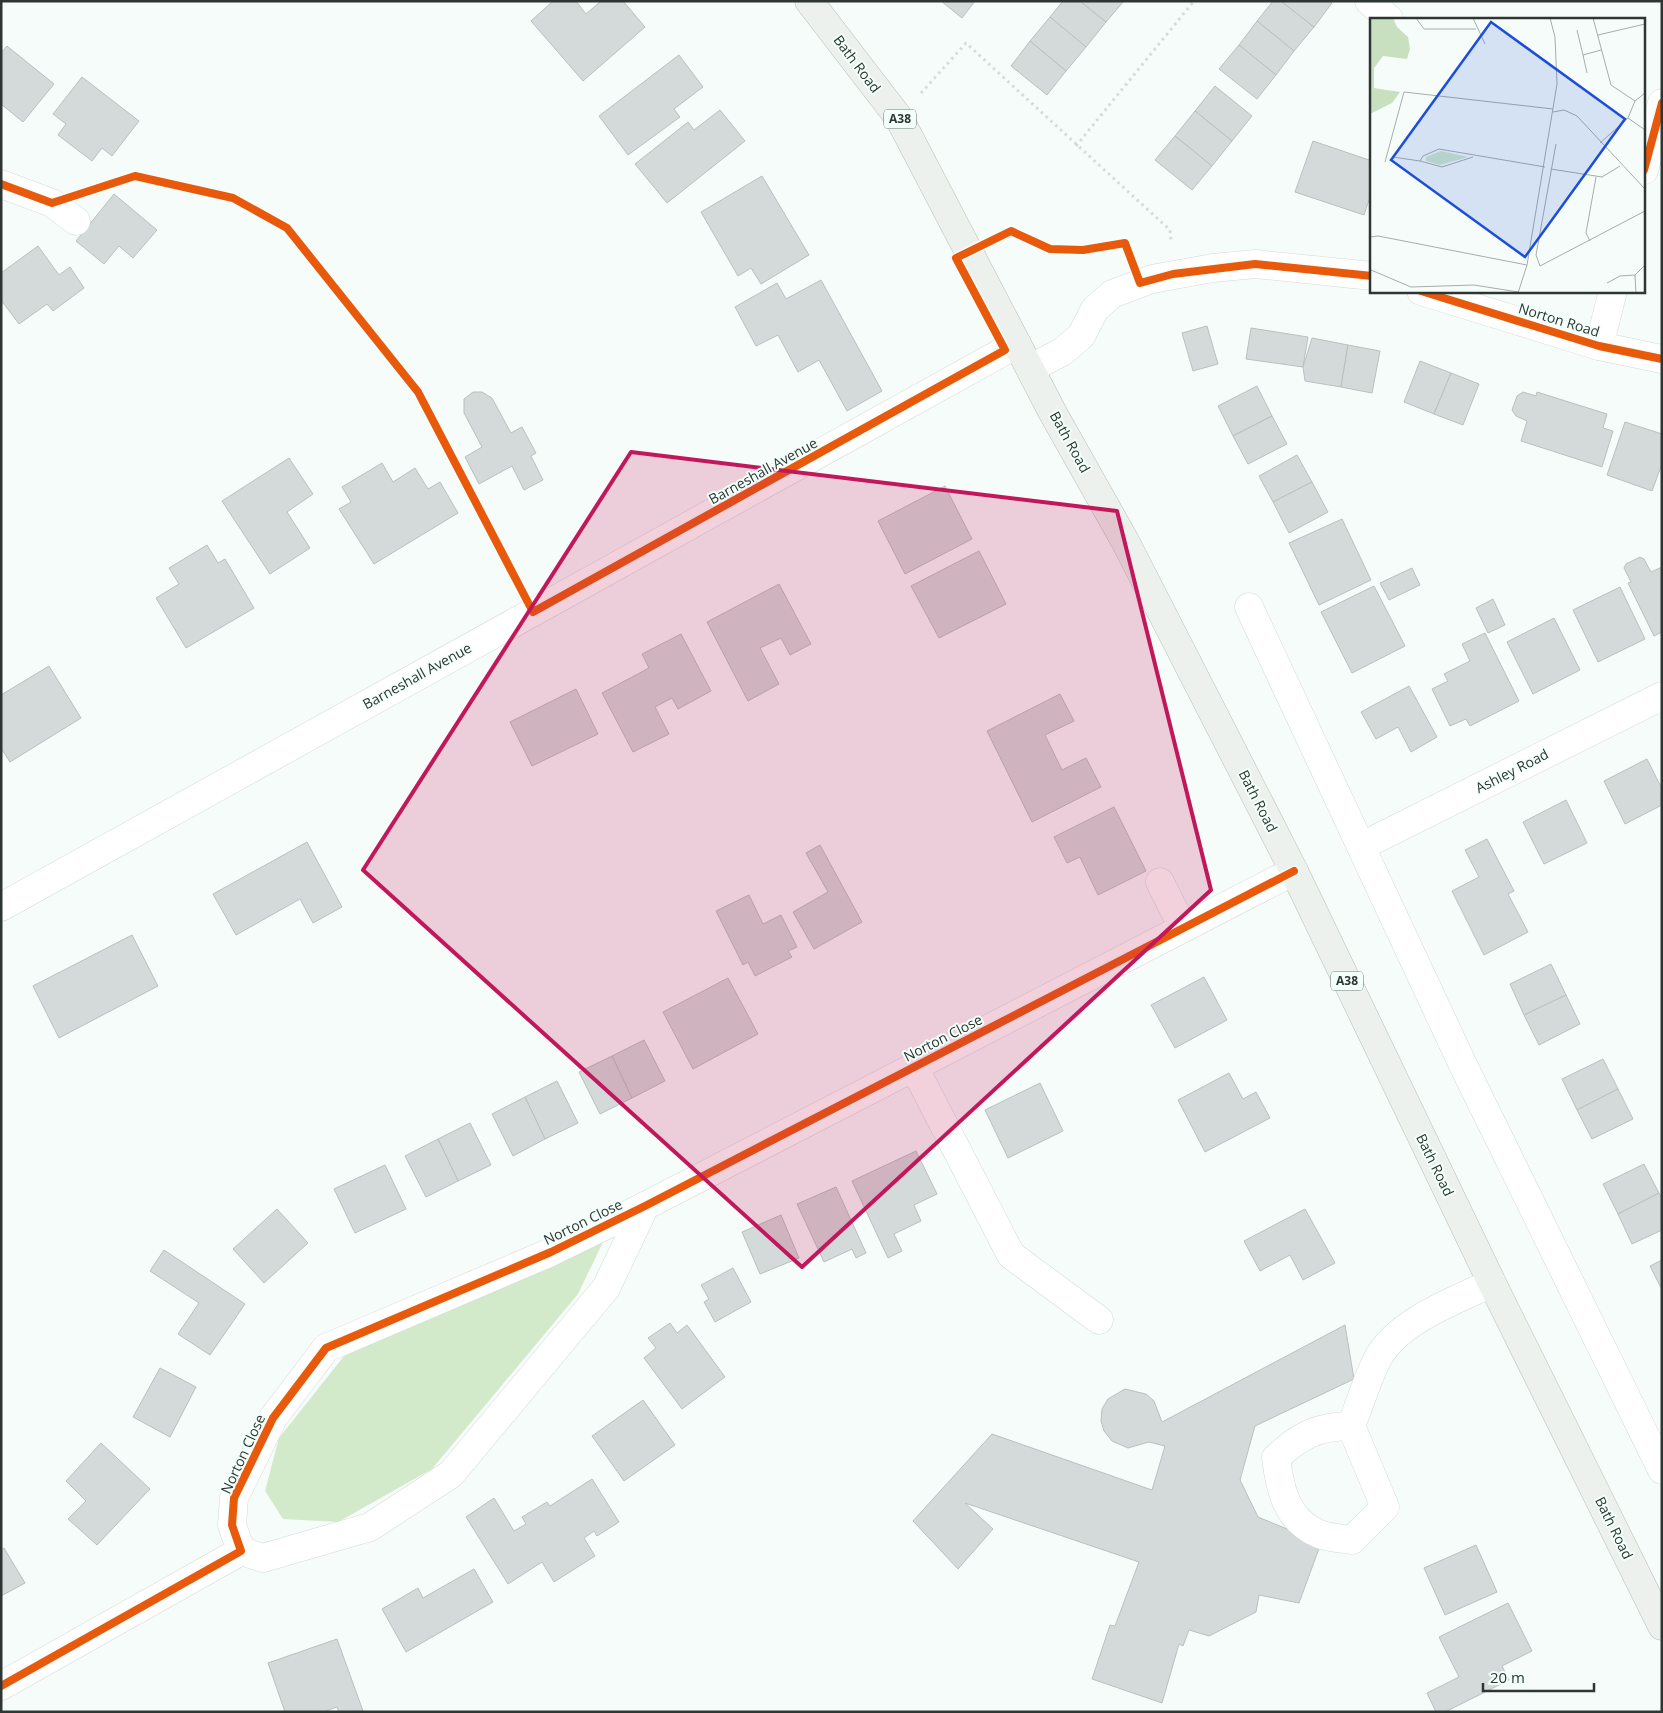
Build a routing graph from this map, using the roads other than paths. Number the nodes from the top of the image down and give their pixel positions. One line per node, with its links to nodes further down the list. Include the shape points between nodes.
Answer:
1 (809, 1): 11 (main road, Bath Road / A38, via 899,118)
2 (1369, 1): 3 (street)
3 (1388, 18)
4 (1662, 103): 5 (street)
5 (1646, 163)
6 (1, 184): 7 (street, via 52,203)
7 (76, 221)
8 (1370, 276): 14 (street, via 1255,264 1173,274 1112,294 1095,309 1081,336 1062,352)
9 (1424, 292): 12 (street, Norton Road)
10 (1613, 292): 12 (street)
11 (1017, 344): 14 (main road, Bath Road / A38); 20 (street, Barneshall Avenue)
12 (1599, 346): 13 (street, Norton Road)
13 (1662, 359)
14 (1031, 368): 18 (main road, Bath Road / A38, via 1125,541)
15 (1249, 608): 17 (street)
16 (1662, 696): 17 (street, Ashley Road)
17 (1362, 846): 27 (street, via 1463,1065)
18 (1294, 871): 21 (street, Norton Close); 24 (main road, Bath Road / A38)
19 (1160, 882): 21 (street)
20 (1, 907)
21 (1183, 928): 22 (street, Norton Close)
22 (914, 1067): 23 (street, Norton Close); 25 (street, via 1010,1256)
23 (645, 1206): 28 (street, Norton Close, via 606,1288 451,1474 370,1527 263,1558); 28 (street, Norton Close, via 551,1252 326,1348 273,1418 234,1498 232,1525)
24 (1492, 1283): 26 (street, via 1406,1327 1379,1357); 29 (main road, Bath Road / A38)
25 (1099, 1320)
26 (1351, 1426): 26 (street, via 1385,1507 1352,1540 1317,1534 1290,1513 1279,1486 1276,1458 1293,1442 1328,1426)
27 (1662, 1470)
28 (241, 1551): 30 (street)
29 (1662, 1626)
30 (1, 1686)

